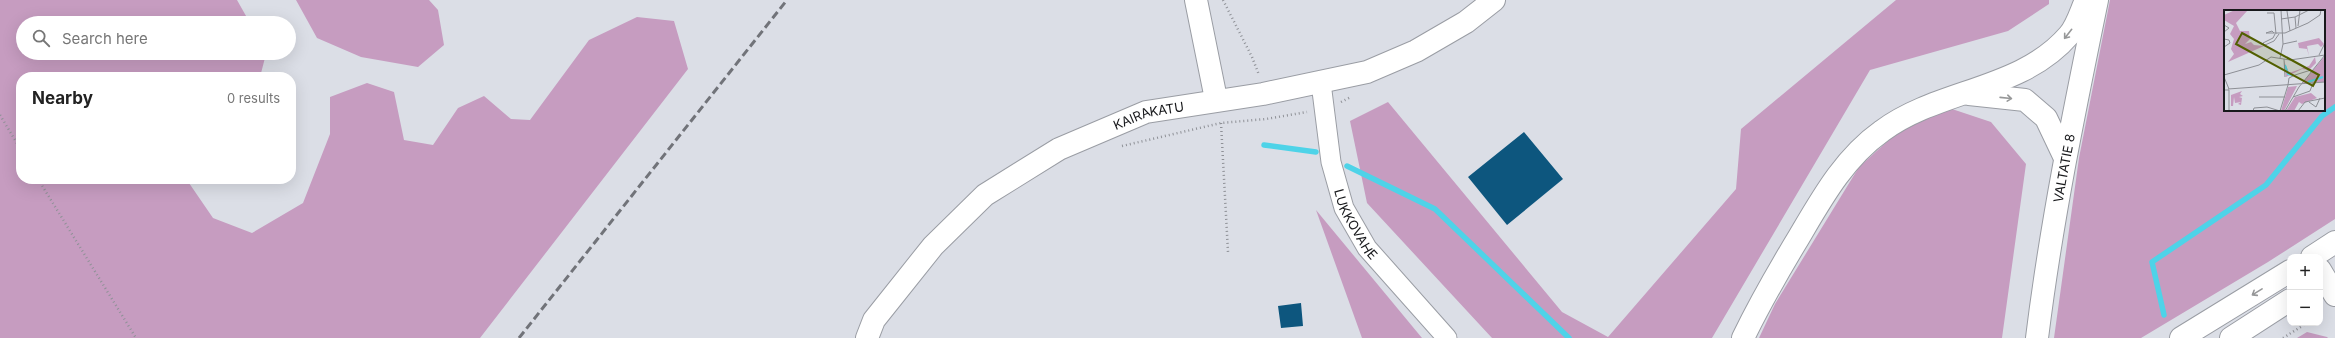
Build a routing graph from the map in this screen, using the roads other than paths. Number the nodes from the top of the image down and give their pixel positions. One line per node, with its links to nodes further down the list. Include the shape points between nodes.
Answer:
1 (1196, 0): 7 (main road)
2 (1494, 0): 5 (main road, KAIRAKATU, via 1466,22 1416,52 1367,72)
3 (2086, 0): 6 (main road, one-way to 6, via 2070,35 2050,52 2022,70)
4 (2097, 0): 8 (main road, VALTATIE 8)
5 (1321, 83): 7 (main road, KAIRAKATU); 14 (street, LUKKOVAHE, via 1331,162 1344,208 1367,248)
6 (1967, 94): 8 (main road, one-way to 8, via 2025,100 2046,118); 15 (main road, via 1944,99 1897,121 1847,162 1828,188 1763,298)
7 (1216, 100): 13 (main road, KAIRAKATU, via 1146,112 1058,149 985,195 933,246 874,320)
8 (2065, 158): 16 (main road, VALTATIE 8)
9 (2335, 242): 10 (main road)
10 (2317, 254)
11 (2287, 273): 17 (main road, one-way to 17)
12 (2287, 302): 18 (main road)
13 (867, 338)
14 (1447, 338)
15 (1743, 338)
16 (2037, 338)
17 (2181, 338)
18 (2231, 338)

